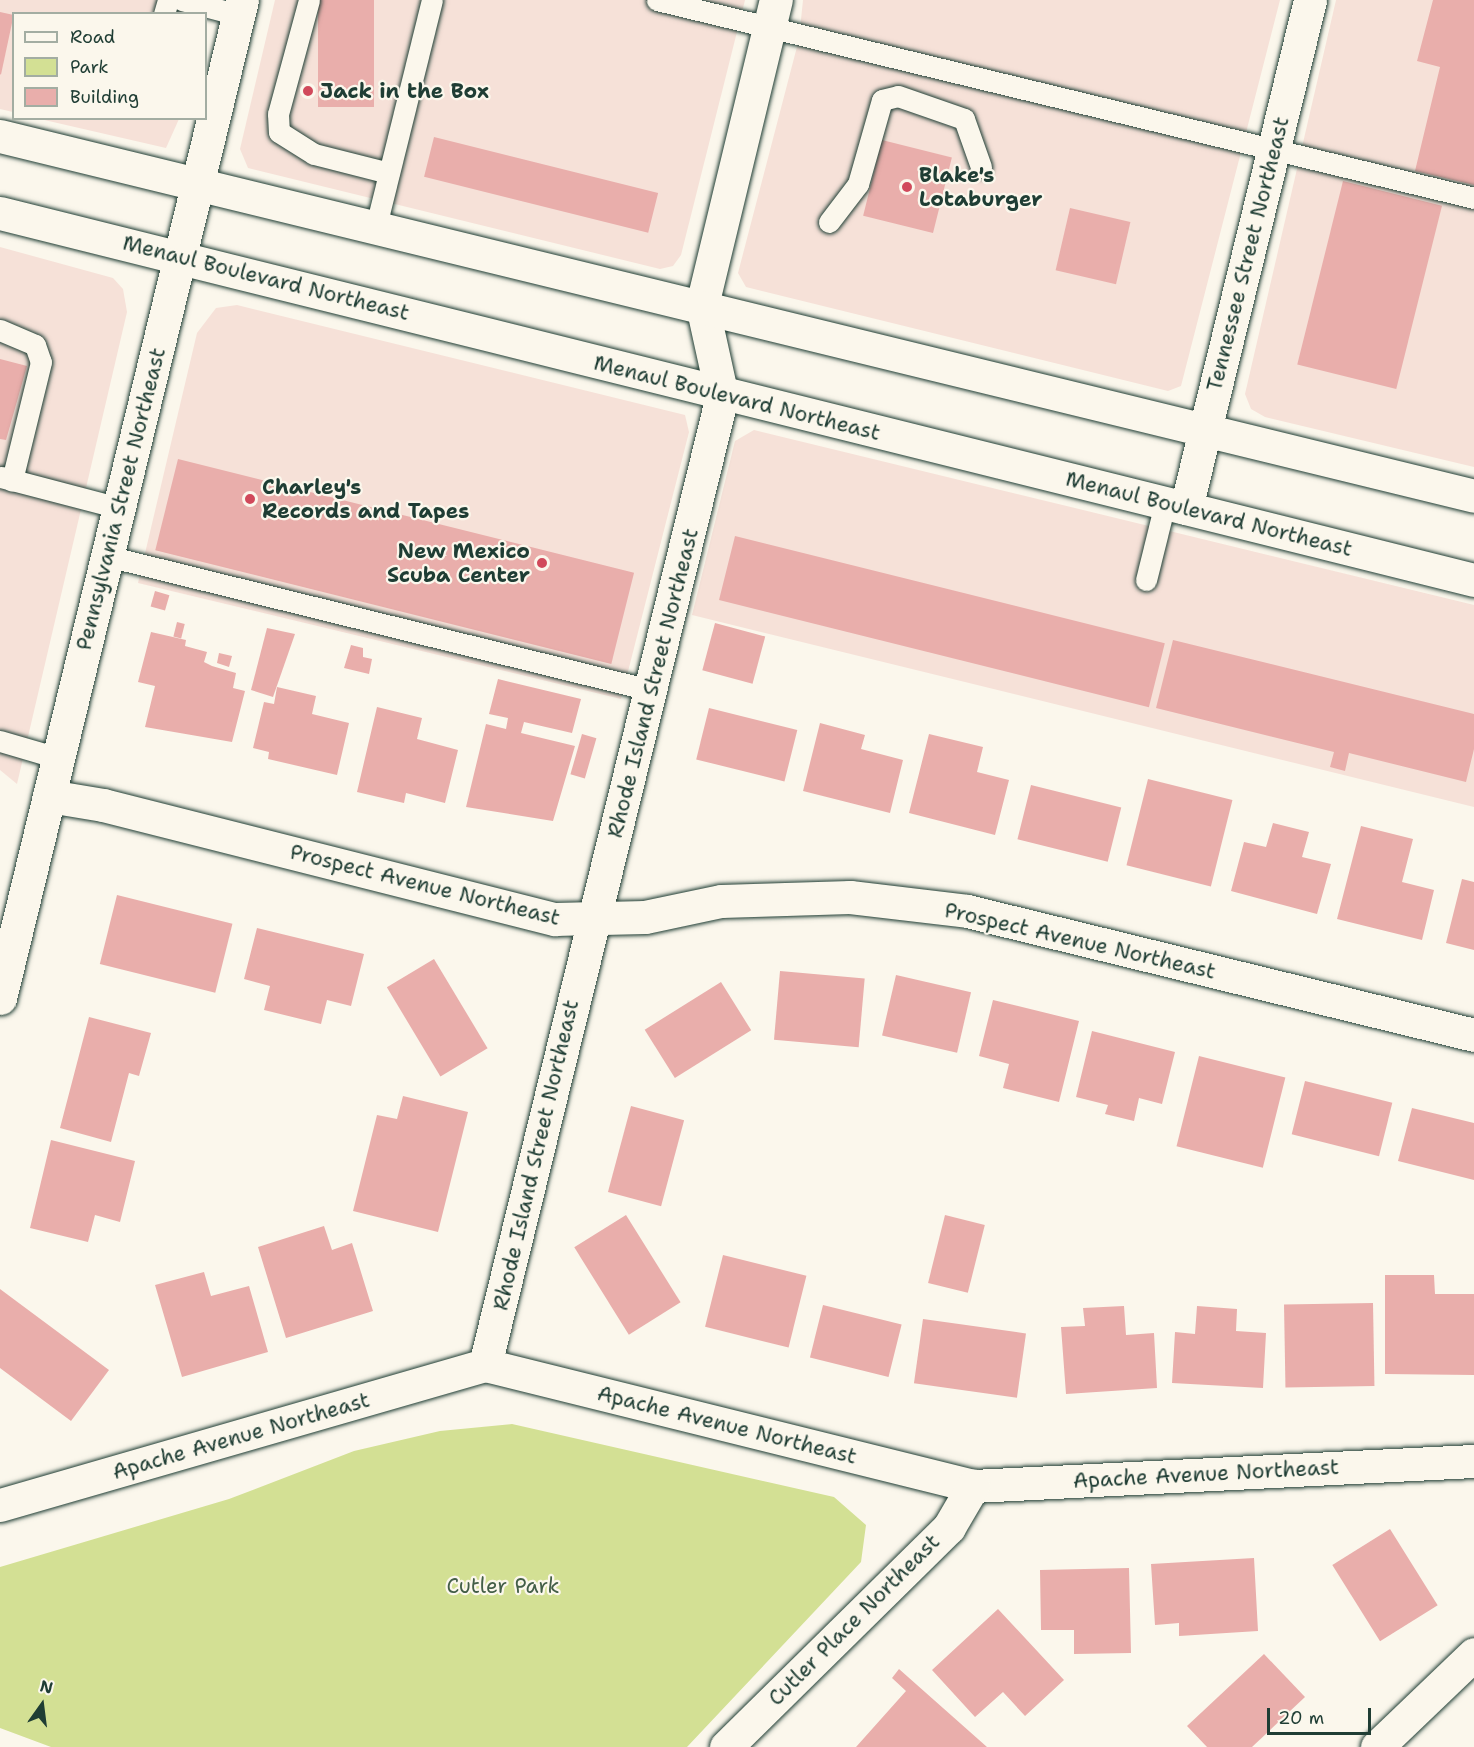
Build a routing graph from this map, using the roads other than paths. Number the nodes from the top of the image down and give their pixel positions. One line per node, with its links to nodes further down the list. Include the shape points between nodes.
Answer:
1 (182, 0): 6 (lane)
2 (309, 0): 11 (lane, via 278,114 279,132 314,154)
3 (432, 0): 11 (lane)
4 (657, 0): 7 (lane)
5 (1310, 0): 9 (street, Tennessee Street Northeast)
6 (241, 7): 12 (street, Pennsylvania Street Northeast)
7 (773, 14): 9 (lane); 18 (street, Rhode Island Street Northeast)
8 (0, 136): 12 (street)
9 (1274, 148): 13 (lane); 21 (street, Tennessee Street Northeast)
10 (981, 167): 15 (lane, via 964,119 898,96 882,100 858,184)
11 (389, 173): 16 (lane)
12 (197, 183): 16 (street); 17 (street, Pennsylvania Street Northeast)
13 (1474, 198)
14 (0, 213): 17 (street, Menaul Boulevard Northeast)
15 (829, 222)
16 (376, 226): 18 (street)
17 (180, 256): 20 (street, Menaul Boulevard Northeast); 25 (street, Pennsylvania Street Northeast)
18 (702, 306): 20 (street, Rhode Island Street Northeast); 21 (street)
19 (0, 330): 22 (lane, via 35,345 40,362)
20 (722, 396): 24 (street, Menaul Boulevard Northeast); 29 (street, Rhode Island Street Northeast)
21 (1206, 428): 23 (street); 24 (street, Tennessee Street Northeast)
22 (6, 479): 25 (lane)
23 (1474, 496)
24 (1176, 506): 27 (lane); 28 (street, Menaul Boulevard Northeast)
25 (119, 508): 26 (street, Pennsylvania Street Northeast)
26 (107, 556): 29 (lane); 31 (street, Pennsylvania Street Northeast)
27 (1146, 580)
28 (1474, 580)
29 (654, 691): 33 (street, Rhode Island Street Northeast)
30 (0, 741): 31 (lane)
31 (58, 759): 32 (street, Pennsylvania Street Northeast)
32 (49, 796): 33 (street, Prospect Avenue Northeast, via 103,805 555,919); 34 (street, Pennsylvania Street Northeast)
33 (592, 920): 35 (street, Prospect Avenue Northeast, via 645,917 721,901 850,897 967,911); 36 (street, Rhode Island Street Northeast)
34 (0, 993)
35 (1474, 1035)
36 (485, 1365): 38 (street, Apache Avenue Northeast); 39 (street, Apache Avenue Northeast)
37 (1474, 1461): 38 (street, Apache Avenue Northeast)
38 (973, 1486): 41 (street, Cutler Place Northeast, via 949,1527)
39 (0, 1505)
40 (1474, 1654): 42 (street)
41 (726, 1747)
42 (1377, 1747)

